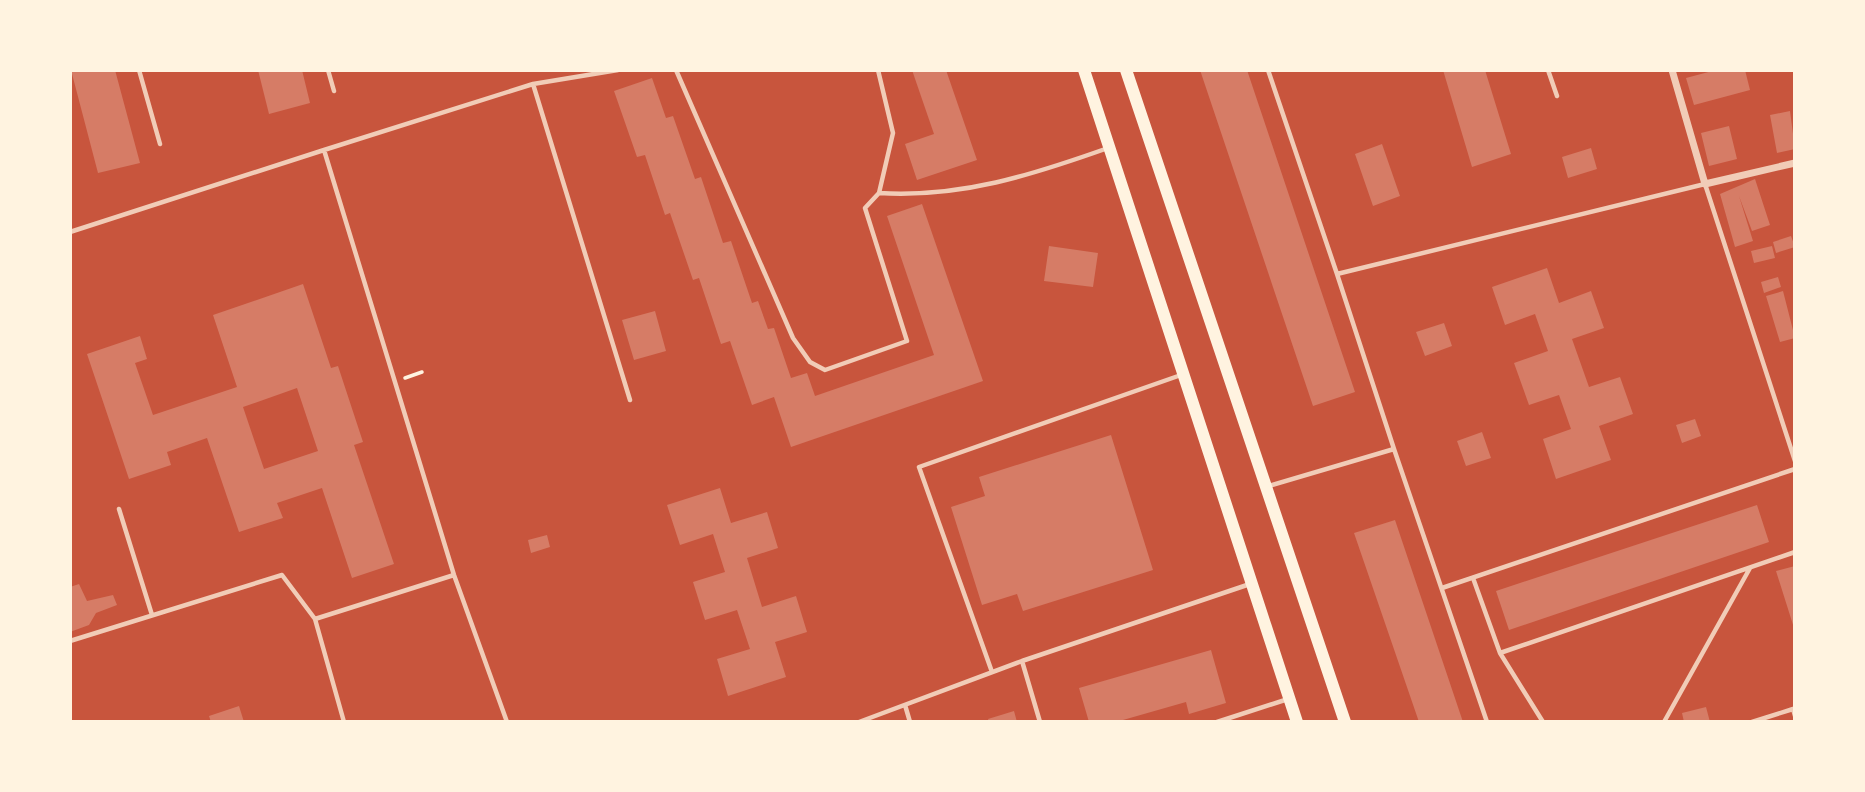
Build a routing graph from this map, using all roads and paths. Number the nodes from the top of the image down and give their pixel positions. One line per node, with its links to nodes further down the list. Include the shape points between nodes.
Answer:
1 (139, 70): 14 (lane)
2 (328, 70): 12 (lane)
3 (618, 70): 11 (lane)
4 (676, 70): 19 (lane, via 793,338 810,362 825,370 907,341 865,208)
5 (878, 70): 19 (lane, via 893,133)
6 (1084, 70): 15 (main road)
7 (1126, 70): 29 (main road)
8 (1268, 70): 21 (lane)
9 (1548, 70): 13 (lane)
10 (1672, 70): 18 (street)
11 (533, 84): 16 (lane); 25 (lane)
12 (334, 91)
13 (1557, 96)
14 (160, 144)
15 (1109, 147): 19 (lane, via 990,184 922,195); 23 (main road)
16 (324, 150): 20 (lane); 24 (lane)
17 (1795, 163): 18 (street)
18 (1705, 184): 21 (lane); 27 (lane)
19 (879, 192)
20 (70, 232)
21 (1337, 274): 26 (lane)
22 (422, 372): 24 (path)
23 (1185, 374): 35 (main road); 42 (lane, via 919,467)
24 (396, 382): 33 (lane)
25 (630, 400)
26 (1394, 449): 29 (lane); 36 (lane)
27 (1795, 461)
28 (1795, 470): 34 (lane)
29 (1267, 486): 53 (main road)
30 (118, 509): 37 (lane)
31 (1795, 552): 32 (lane)
32 (1750, 568): 40 (lane); 56 (lane)
33 (454, 575): 38 (lane); 47 (lane)
34 (1473, 578): 36 (lane); 40 (lane)
35 (1250, 584): 41 (lane); 43 (main road)
36 (1442, 589): 54 (lane)
37 (152, 615): 38 (lane, via 282,575); 39 (lane)
38 (315, 619): 46 (lane)
39 (70, 642)
40 (1500, 653): 55 (lane)
41 (1022, 661): 42 (lane); 50 (lane)
42 (992, 673): 44 (lane)
43 (1289, 699): 51 (lane); 52 (main road)
44 (905, 705): 48 (lane); 49 (lane)
45 (1795, 716): 57 (lane, via 1793,709)
46 (344, 722)
47 (507, 722)
48 (859, 722)
49 (910, 722)
50 (1040, 722)
51 (1217, 722)
52 (1297, 722)
53 (1345, 722)
54 (1488, 722)
55 (1543, 722)
56 (1664, 722)
57 (1752, 722)

